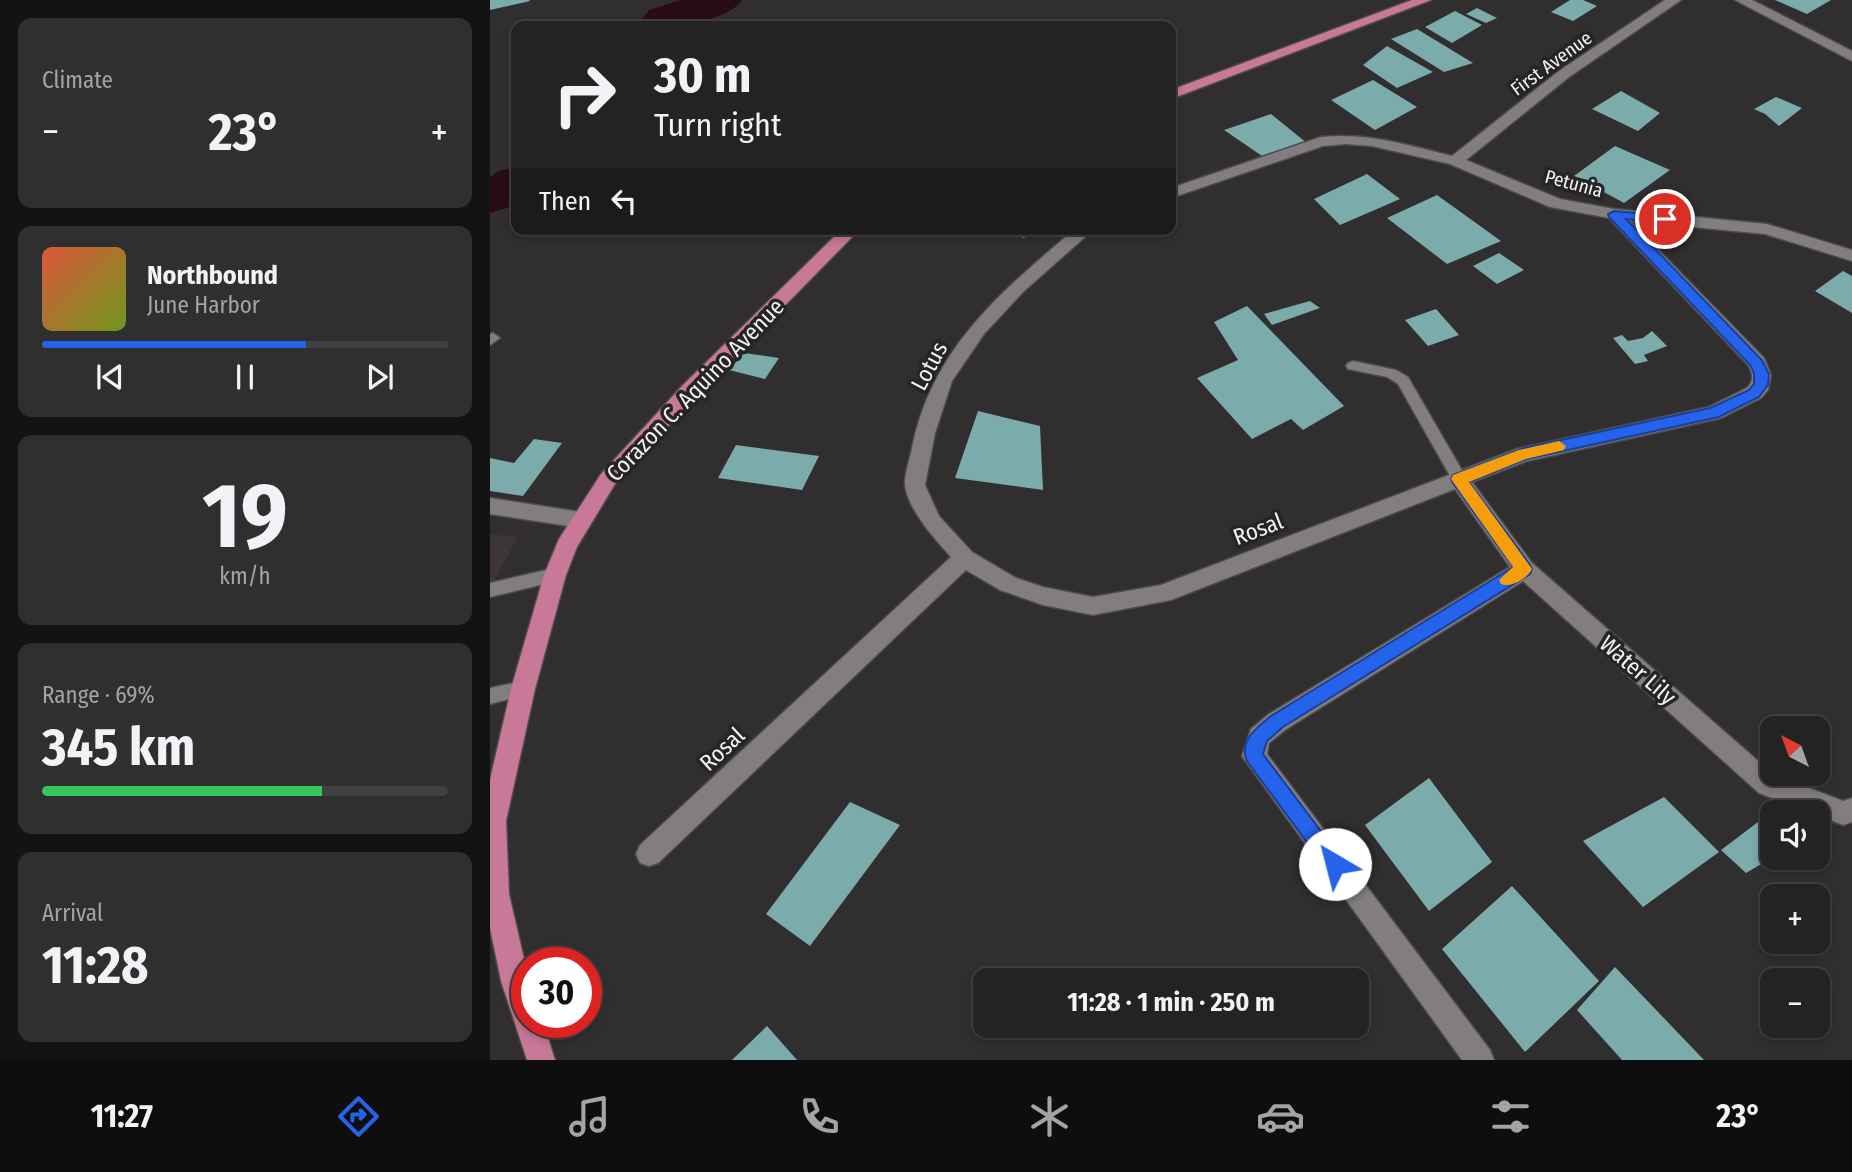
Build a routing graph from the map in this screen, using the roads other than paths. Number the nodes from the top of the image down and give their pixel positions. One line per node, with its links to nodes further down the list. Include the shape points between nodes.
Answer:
1 (1424, 0): 5 (main road)
2 (1674, 0): 6 (street, First Avenue, via 1564,74)
3 (1742, 0): 4 (street)
4 (1852, 57)
5 (1176, 93)
6 (1455, 160): 7 (street, Petunia, via 1346,139 1321,142); 8 (street, Petunia, via 1556,203)
7 (1176, 191)
8 (1614, 214): 11 (street, Petunia, via 1767,229); 13 (street, Rosal, via 1757,363 1761,385 1714,413 1524,454)
9 (846, 235): 15 (main road, Corazon C. Aquino Avenue, via 690,390 608,479)
10 (1079, 235): 16 (street, Lotus, via 1017,288 978,330 943,380 925,433 915,485 931,521)
11 (1852, 256)
12 (1353, 366): 13 (lane, via 1391,373 1403,381)
13 (1459, 479): 16 (street, Rosal, via 1163,594 1093,606 1008,584); 17 (street, Water Lily)
14 (490, 506): 15 (street)
15 (581, 520): 18 (main road, Corazon C. Aquino Avenue)
16 (964, 558): 23 (street, Rosal)
17 (1524, 569): 22 (street, Water Lily, via 1768,785 1843,813); 27 (street, via 1277,722 1259,737 1254,755)
18 (555, 575): 19 (lane); 20 (main road, Corazon C. Aquino Avenue)
19 (490, 590)
20 (523, 689): 21 (lane); 24 (main road, Corazon C. Aquino Avenue, via 493,821 496,894)
21 (490, 695)
22 (1852, 810)
23 (649, 854)
24 (511, 959)
25 (533, 1038): 26 (main road)
26 (541, 1060)
27 (1480, 1060)

